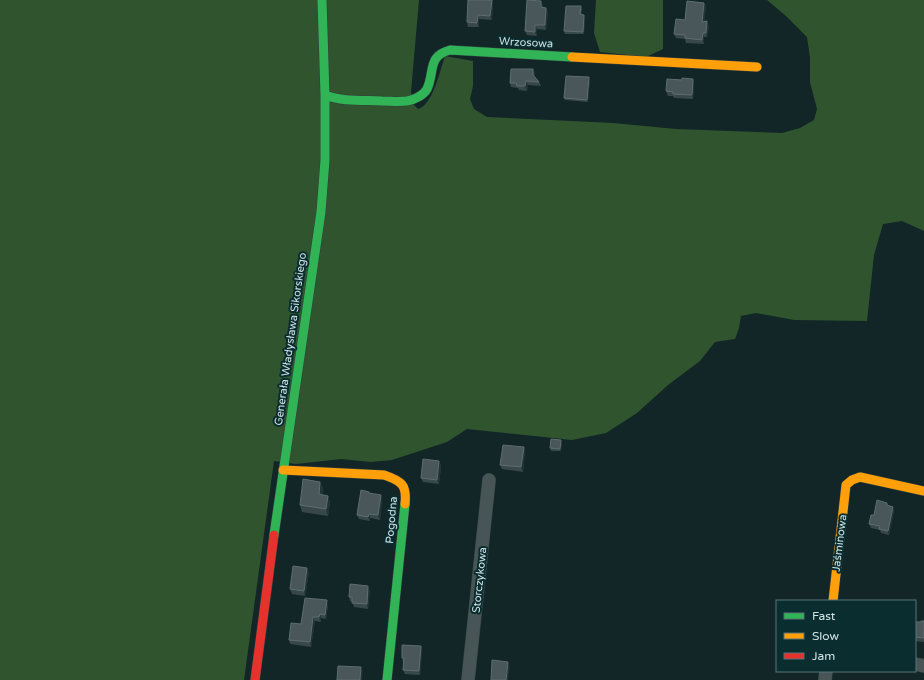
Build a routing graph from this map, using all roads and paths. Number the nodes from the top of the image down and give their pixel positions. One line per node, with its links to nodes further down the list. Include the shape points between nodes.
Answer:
1 (322, 0): 3 (street, Generała Władysława Sikorskiego)
2 (757, 67): 3 (street, Wrzosowa, via 450,50 442,52 434,60 427,90 419,97 408,101 355,100)
3 (325, 95): 4 (street, Generała Władysława Sikorskiego, via 325,160 321,212)
4 (283, 470): 8 (street, Generała Władysława Sikorskiego); 9 (street, Pogodna, via 384,475 403,484 406,497)
5 (489, 480): 10 (street, Storczykowa)
6 (924, 491): 7 (street, Jaśminowa, via 860,477 846,485)
7 (833, 600)
8 (255, 680)
9 (387, 680)
10 (468, 680)

